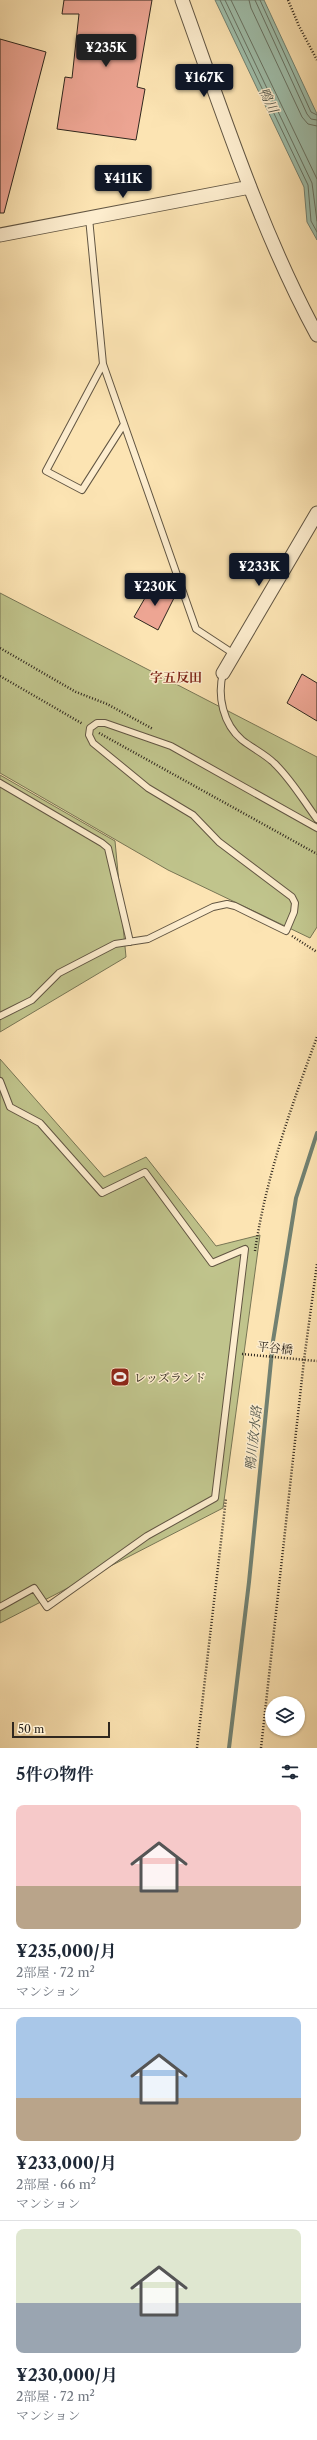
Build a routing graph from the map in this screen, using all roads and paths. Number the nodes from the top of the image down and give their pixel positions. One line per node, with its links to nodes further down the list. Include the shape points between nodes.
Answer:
1 (182, 0): 4 (street)
2 (288, 0): 3 (path, via 298,26)
3 (317, 60)
4 (250, 187): 5 (street); 7 (street)
5 (89, 218): 6 (street); 8 (lane)
6 (0, 235)
7 (317, 335)
8 (103, 364): 9 (lane); 9 (lane, via 46,471 82,490)
9 (124, 424): 12 (lane, via 196,629)
10 (317, 513): 12 (street)
11 (0, 648): 16 (path, via 76,692 107,704 158,731)
12 (234, 654): 13 (street)
13 (223, 673): 18 (lane, via 220,697 230,725 242,740 273,761)
14 (0, 676): 15 (path)
15 (90, 728): 16 (lane, via 97,723 105,723); 20 (path); 21 (lane, via 89,735 93,743 119,766 148,788 193,815 219,842 292,897 295,903 294,912)
16 (171, 746): 19 (lane)
17 (0, 783): 22 (lane, via 108,848)
18 (317, 819)
19 (317, 828)
20 (317, 854)
21 (286, 931): 22 (lane, via 227,904 213,907 148,938); 23 (path)
22 (130, 942): 24 (lane, via 114,944 59,972 32,1000)
23 (317, 952)
24 (0, 1016)
25 (317, 1037): 27 (path, via 281,1139 265,1199)
26 (0, 1081): 35 (lane, via 10,1107 40,1124 102,1193 145,1172 212,1263 244,1249 215,1498 147,1536 47,1607 34,1588)
27 (255, 1252)
28 (317, 1264): 31 (path)
29 (243, 1346): 30 (path)
30 (242, 1354): 31 (path, 平谷橋); 33 (path)
31 (303, 1360): 32 (path, 平谷橋); 37 (path)
32 (317, 1361)
33 (241, 1362)
34 (226, 1496): 36 (path)
35 (0, 1606)
36 (197, 1748)
37 (261, 1748)

